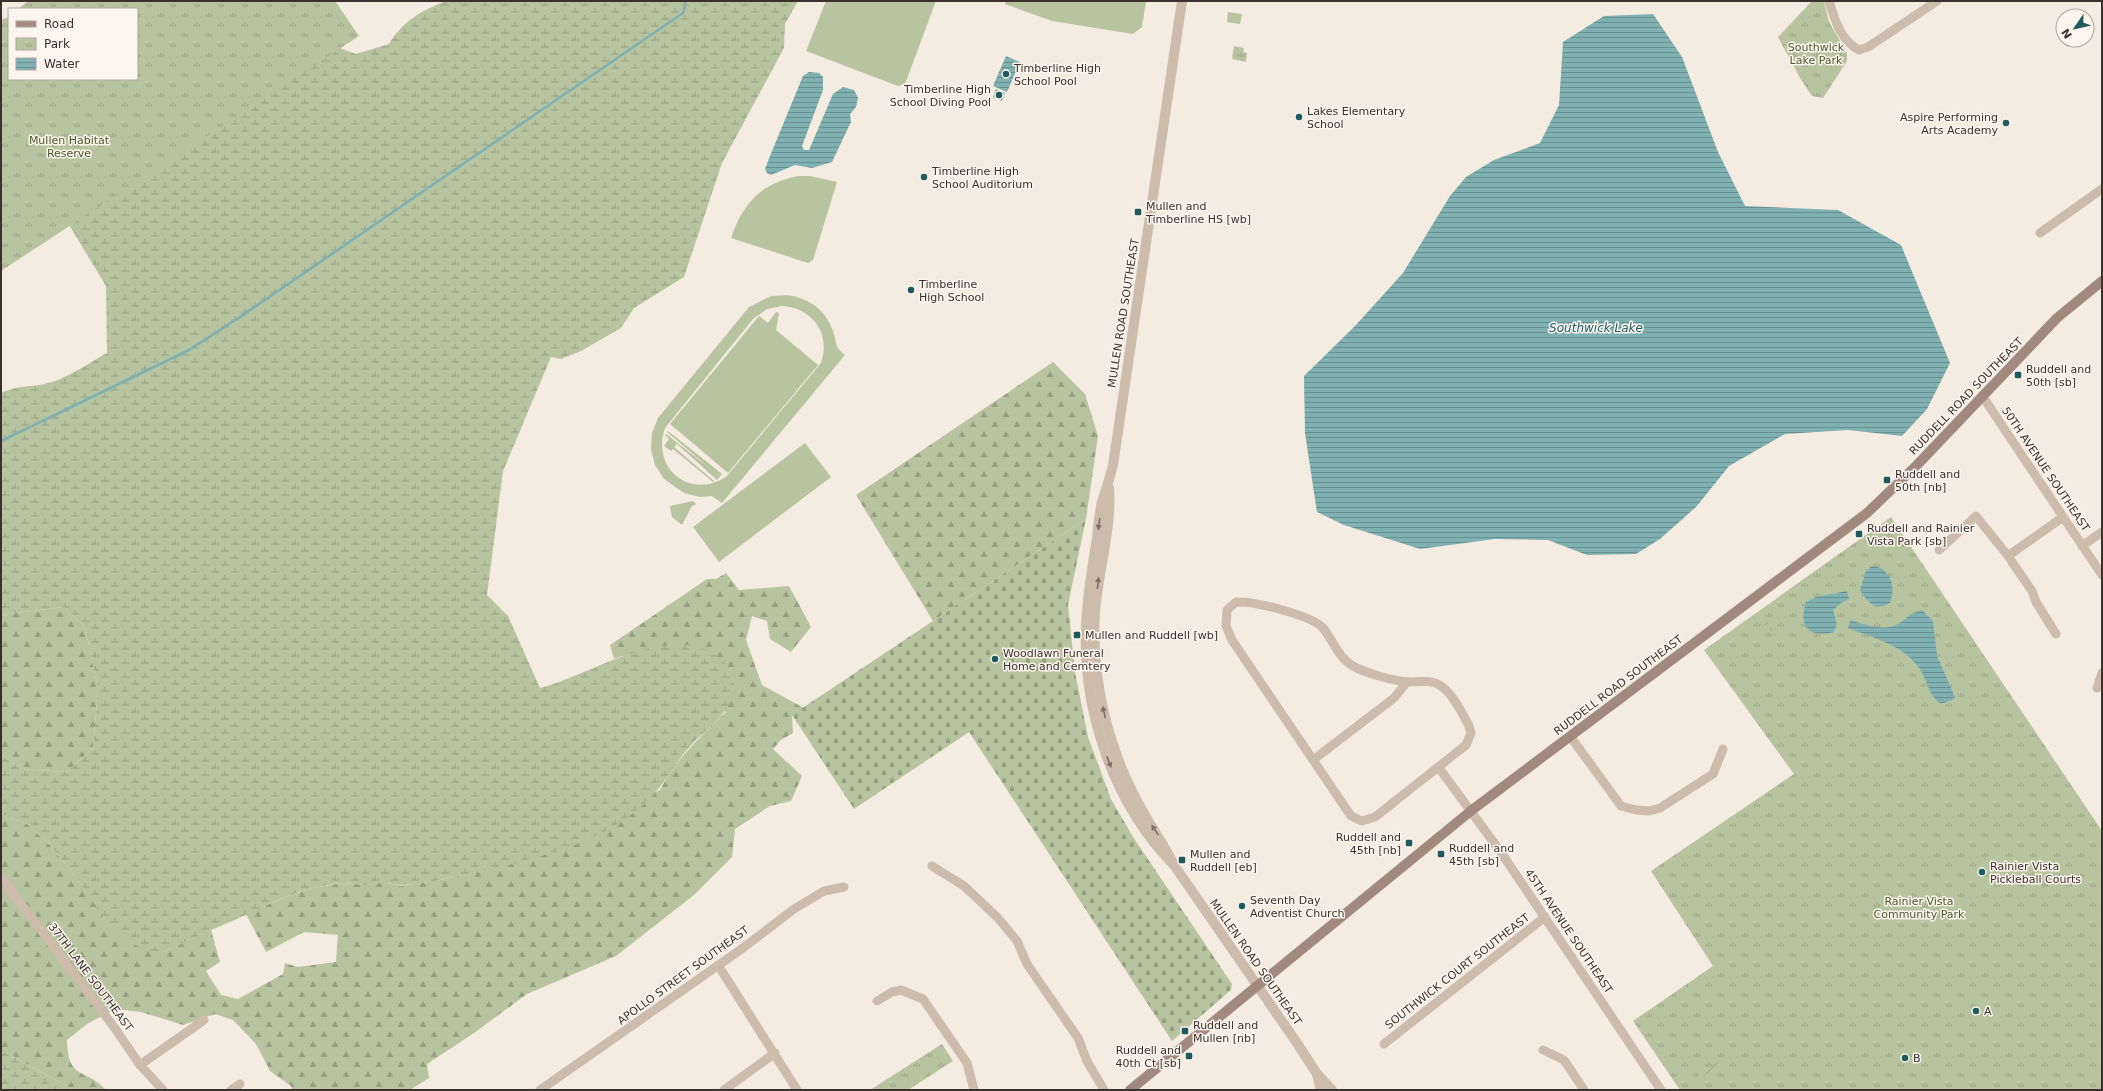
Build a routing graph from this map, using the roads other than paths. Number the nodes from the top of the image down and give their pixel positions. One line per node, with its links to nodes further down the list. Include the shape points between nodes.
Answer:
1 (1182, 1): 28 (street, MULLEN ROAD SOUTHEAST, via 1109,486 1110,504 1095,612 1096,661 1108,729 1118,760 1142,809 1174,865)
2 (1829, 1): 3 (street, via 1838,28 1849,44 1859,50 1868,47)
3 (1937, 1)
4 (2102, 189): 5 (street)
5 (2040, 233)
6 (2102, 281): 7 (main road, RUDDELL ROAD SOUTHEAST, via 2057,318)
7 (1983, 397): 8 (street, 50TH AVENUE SOUTHEAST); 18 (main road, RUDDELL ROAD SOUTHEAST, via 1867,513)
8 (2063, 517): 10 (street, 50TH AVENUE SOUTHEAST); 12 (street)
9 (2102, 532): 10 (street)
10 (2082, 546): 13 (street, 50TH AVENUE SOUTHEAST)
11 (1939, 550): 12 (street, via 1976,516)
12 (2008, 556): 14 (street, via 2032,591)
13 (2102, 575)
14 (2056, 634)
15 (2102, 673): 17 (street)
16 (1408, 682): 20 (street, via 1394,698); 20 (street, via 1351,665 1323,629 1311,620 1250,602 1233,604 1226,610 1232,640); 21 (street, via 1428,682 1442,686 1469,726 1471,733 1466,745)
17 (2096, 688)
18 (1570, 736): 19 (street, via 1621,806 1636,810 1649,811 1660,808 1714,774); 22 (main road, RUDDELL ROAD SOUTHEAST)
19 (1724, 749)
20 (1313, 760): 21 (street, via 1351,816 1362,821 1375,817)
21 (1439, 768): 22 (street, 45TH AVENUE SOUTHEAST)
22 (1472, 810): 26 (street, 45TH AVENUE SOUTHEAST); 28 (main road, RUDDELL ROAD SOUTHEAST)
23 (932, 866): 43 (street, via 964,886 998,918 1017,941 1027,964 1078,1038 1087,1061)
24 (1, 877): 34 (street, 37TH LANE SOUTHEAST)
25 (844, 887): 27 (street, APOLLO STREET SOUTHEAST, via 824,891 794,909)
26 (1545, 917): 31 (street, SOUTHWICK COURT SOUTHEAST); 48 (street, 45TH AVENUE SOUTHEAST)
27 (718, 965): 33 (street); 39 (street, APOLLO STREET SOUTHEAST)
28 (1257, 986): 35 (street, MULLEN ROAD SOUTHEAST); 44 (main road, RUDDELL ROAD SOUTHEAST)
29 (877, 1002): 42 (street, via 892,992 902,990 923,999 967,1063)
30 (204, 1020): 34 (street)
31 (1384, 1044)
32 (1543, 1050): 47 (street, via 1564,1060)
33 (775, 1053): 40 (street); 41 (street)
34 (140, 1065): 37 (street, 37TH LANE SOUTHEAST)
35 (1317, 1074): 45 (street, MULLEN ROAD SOUTHEAST); 46 (street, MULLEN ROAD SOUTHEAST)
36 (240, 1084): 38 (street)
37 (163, 1090)
38 (231, 1090)
39 (540, 1090)
40 (724, 1090)
41 (797, 1090)
42 (974, 1090)
43 (1104, 1090)
44 (1130, 1090)
45 (1321, 1090)
46 (1332, 1090)
47 (1584, 1090)
48 (1661, 1090)

